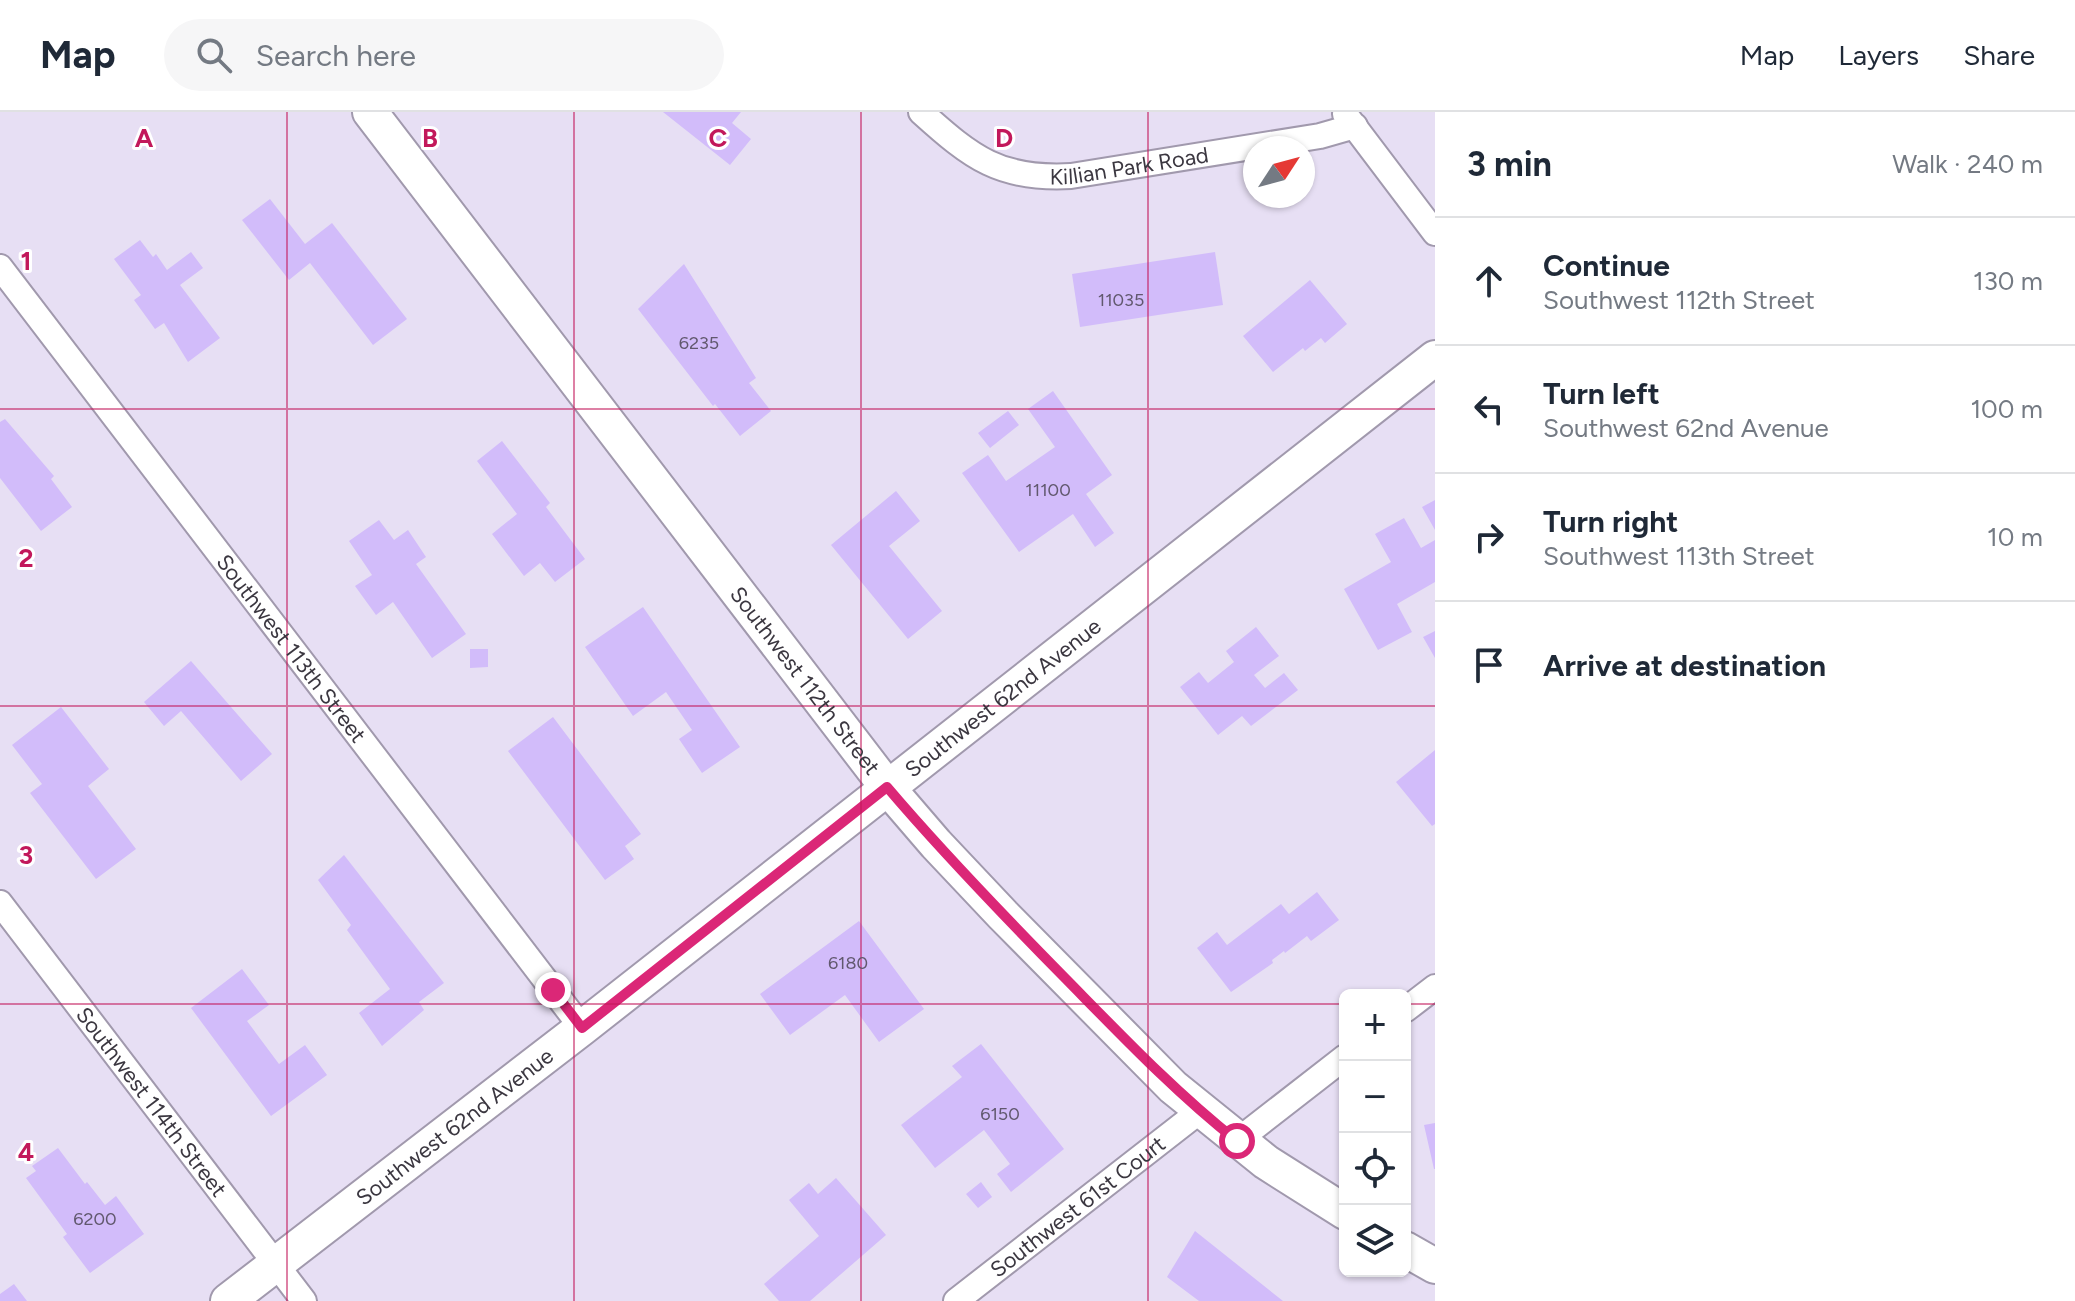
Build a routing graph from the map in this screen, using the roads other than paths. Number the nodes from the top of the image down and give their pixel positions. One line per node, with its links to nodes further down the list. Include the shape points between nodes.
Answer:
1 (370, 112): 7 (street, Southwest 112th Street)
2 (921, 112): 3 (street, Killian Park Road, via 986,163 1039,178 1320,136)
3 (1349, 119): 4 (street)
4 (1435, 233)
5 (0, 267): 11 (street, Southwest 113th Street)
6 (1435, 358): 7 (street, Southwest 62nd Avenue)
7 (887, 787): 11 (street, Southwest 62nd Avenue); 13 (street, Southwest 112th Street, via 1003,915)
8 (0, 903): 17 (street, Southwest 114th Street)
9 (1435, 987): 10 (street)
10 (1411, 1005)
11 (582, 1028): 17 (street, Southwest 62nd Avenue)
12 (1340, 1061): 14 (street)
13 (1200, 1111): 14 (street, Southwest 112th Street); 21 (street, Southwest 61st Court)
14 (1237, 1141): 15 (street, Southwest 112th Street)
15 (1339, 1208)
16 (1411, 1252): 18 (street)
17 (275, 1264): 19 (street, Southwest 62nd Avenue); 20 (street, Southwest 114th Street)
18 (1435, 1266)
19 (228, 1301)
20 (304, 1301)
21 (956, 1301)

